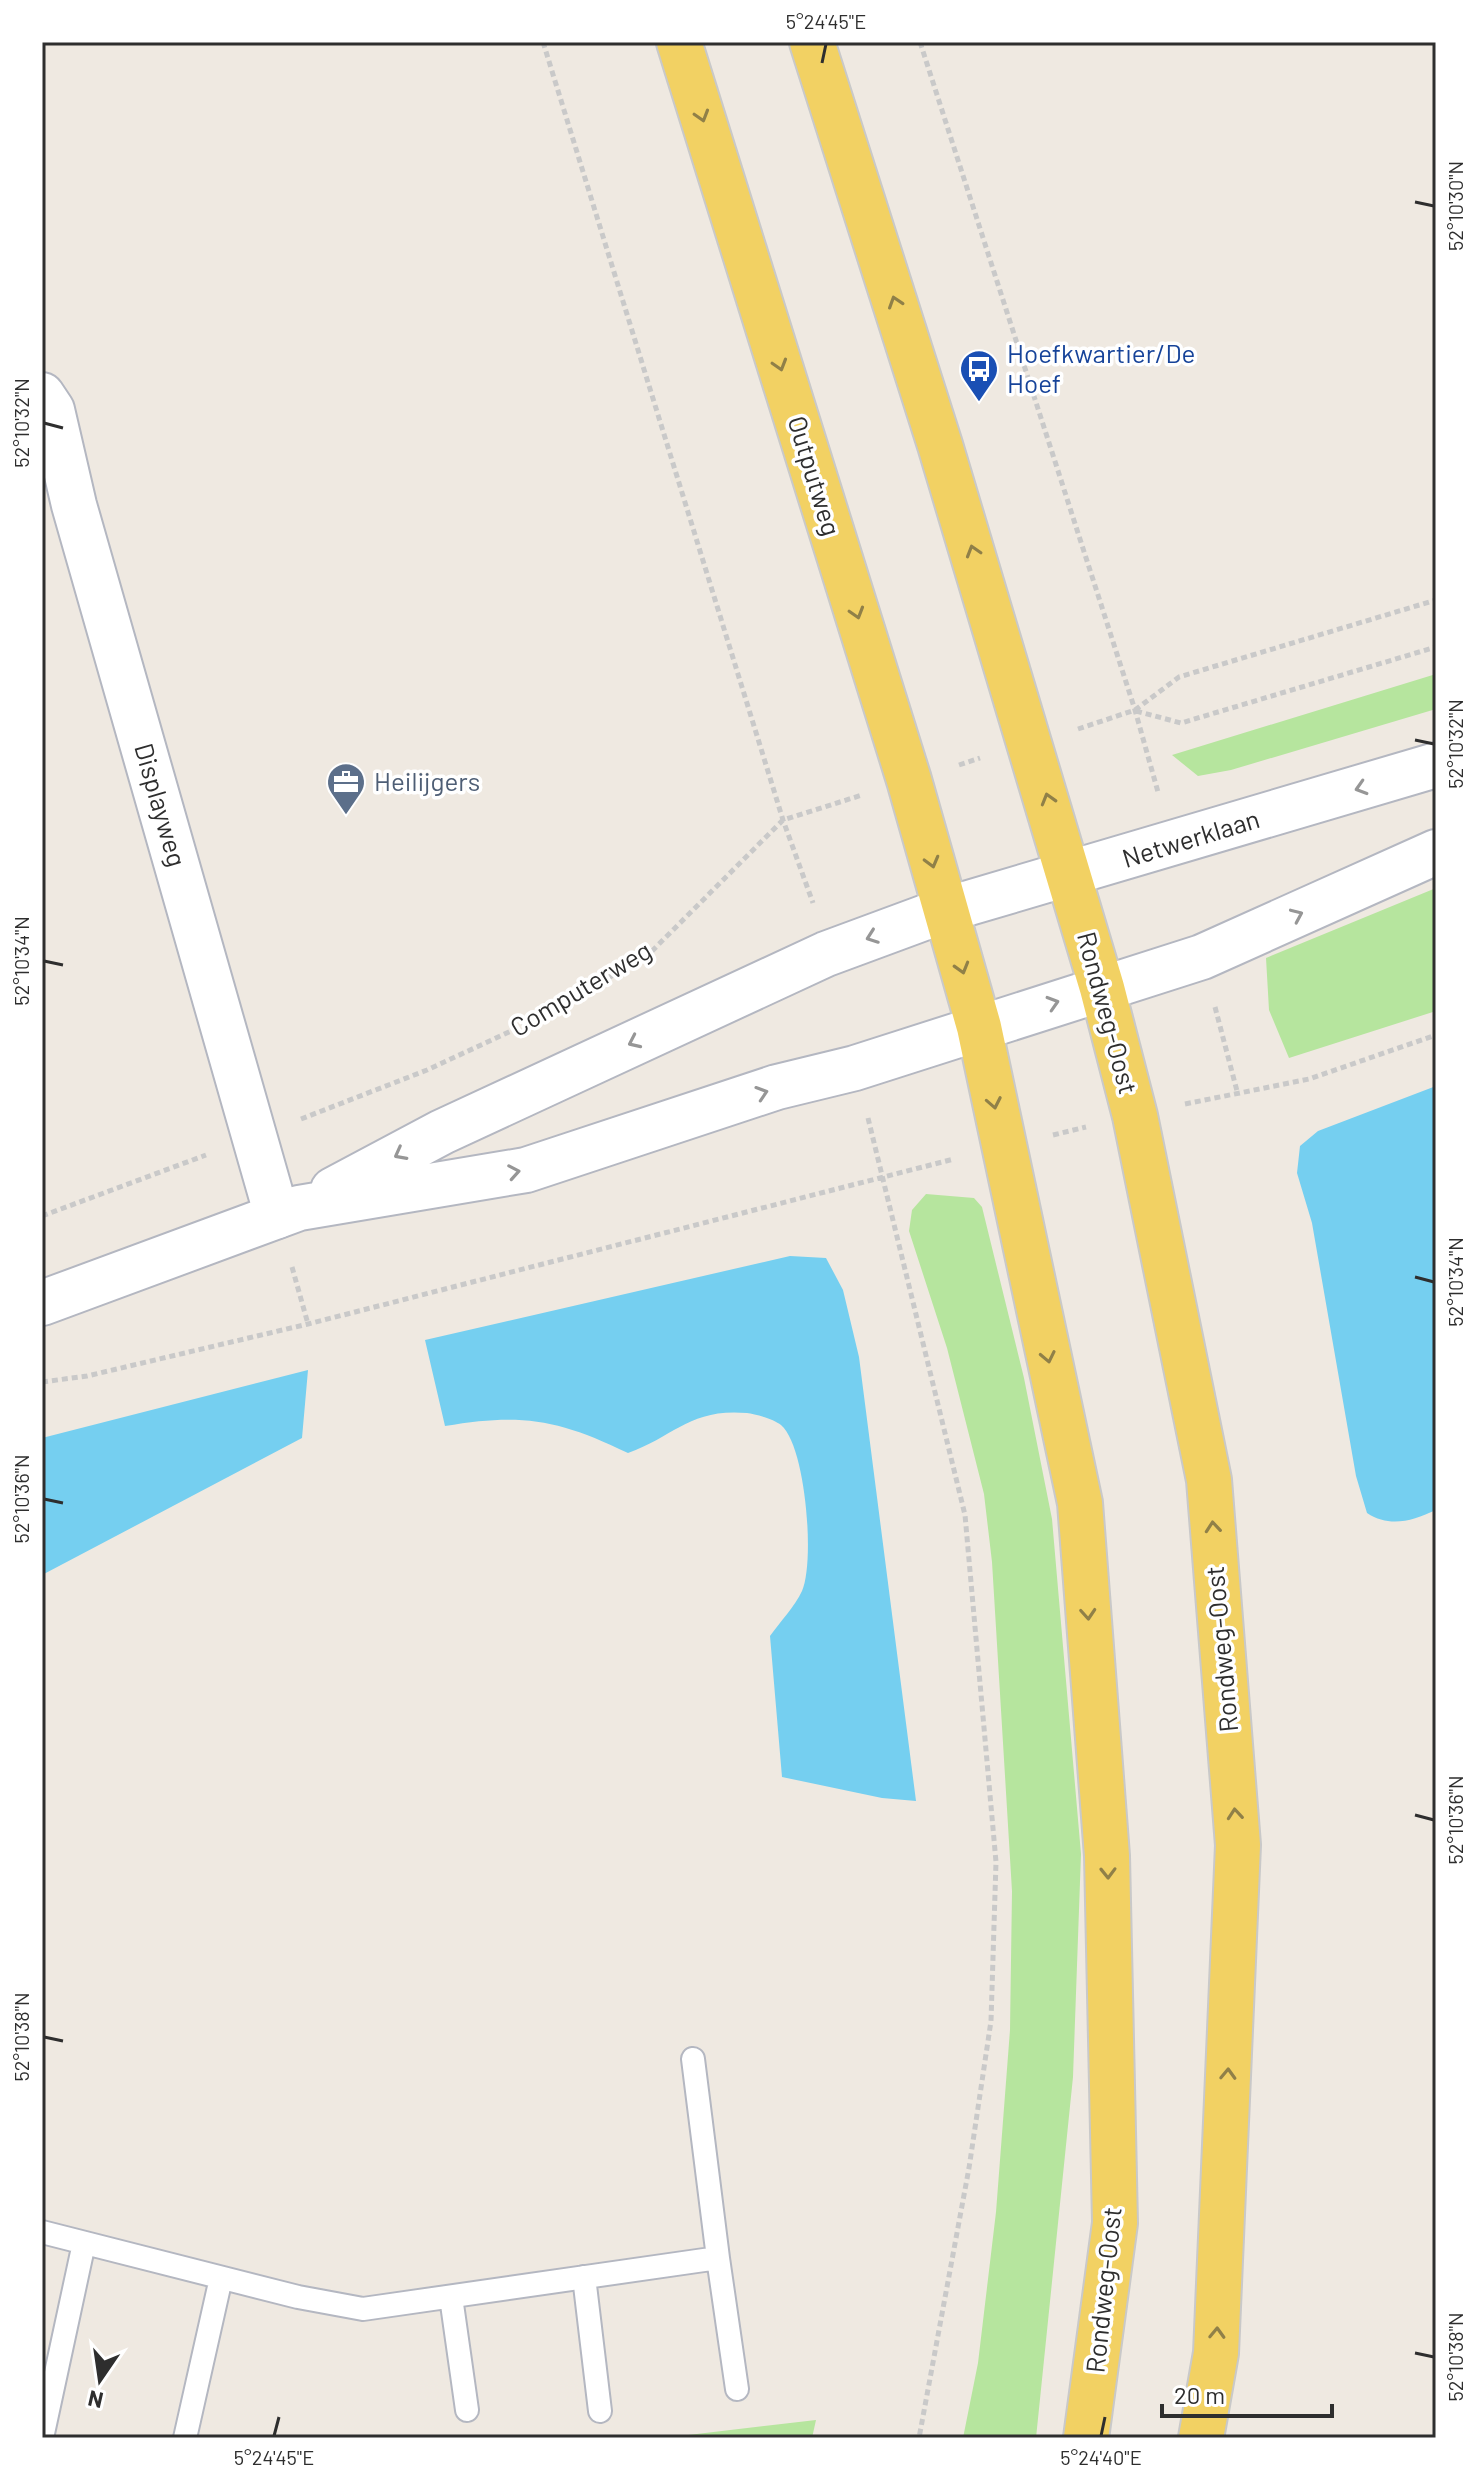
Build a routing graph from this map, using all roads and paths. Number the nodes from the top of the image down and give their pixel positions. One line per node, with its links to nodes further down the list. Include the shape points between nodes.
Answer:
1 (543, 42): 12 (path)
2 (679, 42): 11 (main road, Outputweg, one-way to 11)
3 (812, 42): 9 (main road, one-way to 3)
4 (920, 42): 8 (path)
5 (42, 395): 23 (street, Displayweg, via 52,410 74,505)
6 (1436, 600): 8 (path, via 1179,677)
7 (1436, 647): 8 (path, via 1181,723)
8 (1135, 710): 9 (path, Computerweg); 13 (path)
9 (1031, 742): 11 (path, Computerweg); 15 (main road, one-way to 9)
10 (1436, 765): 13 (street, Netwerklaan, one-way to 13)
11 (909, 780): 12 (path, Computerweg); 16 (main road, Outputweg, one-way to 16)
12 (783, 820): 17 (path); 23 (path, Computerweg, via 648,955 537,1019 468,1051)
13 (1172, 845): 15 (street, Netwerklaan)
14 (1436, 852): 18 (street, one-way to 14)
15 (1070, 874): 16 (street, Netwerklaan); 19 (main road, Rondweg-Oost)
16 (945, 910): 17 (street, one-way to 17); 20 (main road, Rondweg-Oost, one-way to 20)
17 (826, 954): 25 (street, one-way to 25, via 442,1132)
18 (1202, 957): 19 (street); 21 (path, via 1237,1091 1309,1079)
19 (1102, 988): 20 (street, one-way to 19); 43 (main road, Rondweg-Oost, one-way to 19, via 1216,2353 1238,1845 1209,1480 1135,1116)
20 (979, 1027): 22 (street); 42 (main road, Rondweg-Oost, one-way to 42, via 1080,1503 1107,1856 1115,2223)
21 (1436, 1035)
22 (855, 1068): 24 (path); 25 (street, one-way to 22, via 526,1170 777,1087)
23 (255, 1137): 25 (street, Displayweg); 26 (path, Computerweg)
24 (880, 1176): 28 (path, via 308,1324); 41 (path, via 965,1515 996,1862 991,2021)
25 (288, 1212): 27 (street)
26 (42, 1216)
27 (42, 1303)
28 (42, 1382)
29 (693, 2059): 32 (lane)
30 (42, 2232): 31 (lane)
31 (84, 2243): 34 (lane); 39 (lane)
32 (718, 2258): 33 (lane); 36 (lane)
33 (584, 2277): 35 (lane); 38 (lane)
34 (221, 2278): 35 (lane, via 363,2309); 40 (lane)
35 (451, 2297): 37 (lane)
36 (737, 2389)
37 (467, 2410)
38 (600, 2411)
39 (42, 2438)
40 (185, 2438)
41 (919, 2438)
42 (1086, 2438)
43 (1201, 2438)

